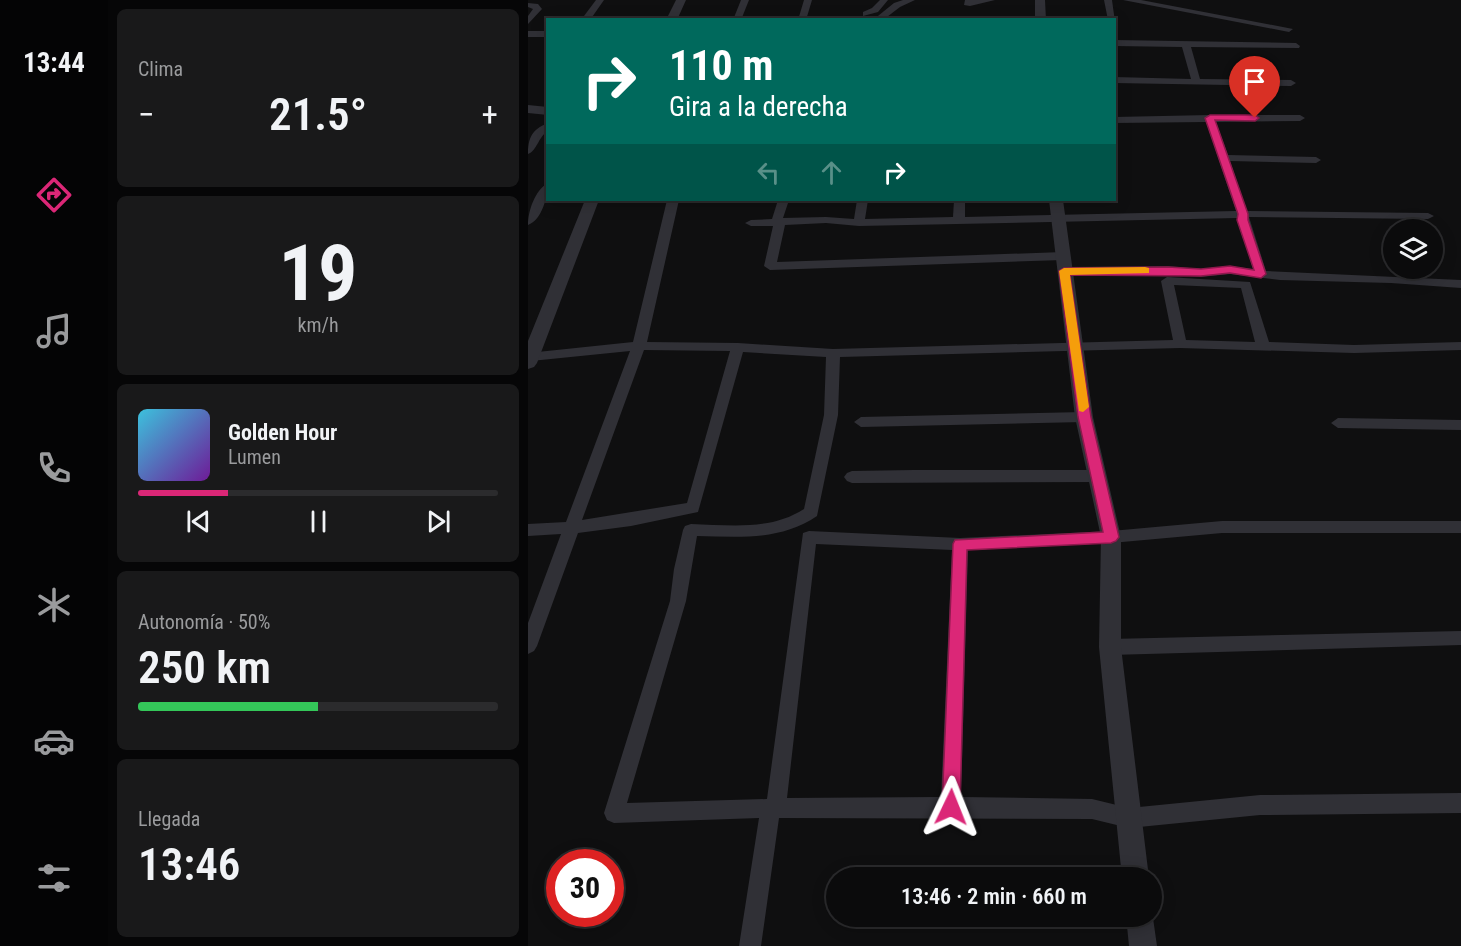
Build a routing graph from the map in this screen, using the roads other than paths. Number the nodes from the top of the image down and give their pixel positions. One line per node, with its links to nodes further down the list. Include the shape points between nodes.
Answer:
1 (600, 0): 15 (street)
2 (681, 0): 16 (street)
3 (745, 0): 17 (street)
4 (808, 0): 18 (street)
5 (869, 0): 14 (street)
6 (884, 0): 14 (street)
7 (910, 0): 19 (street, via 897,4)
8 (970, 0): 9 (street, via 967,3)
9 (991, 0)
10 (1040, 0): 20 (street)
11 (1108, 0): 21 (street)
12 (1127, 0): 23 (street)
13 (528, 5): 22 (street, via 538,9)
14 (865, 17)
15 (586, 18)
16 (672, 18)
17 (738, 18)
18 (803, 18)
19 (880, 18)
20 (1041, 18)
21 (1112, 18)
22 (528, 21)
23 (1289, 29)
24 (528, 34): 25 (street)
25 (546, 34)
26 (1116, 43): 27 (street)
27 (1185, 43): 28 (street); 30 (street)
28 (1296, 46)
29 (1116, 80): 30 (street)
30 (1196, 80): 31 (street)
31 (1291, 83)
32 (528, 109): 33 (street)
33 (546, 111)
34 (1210, 118): 35 (street); 36 (street); 39 (street)
35 (1300, 118)
36 (1116, 120)
37 (546, 127): 38 (street, via 536,134)
38 (528, 151)
39 (1223, 158): 40 (street); 48 (street)
40 (1316, 160)
41 (546, 190): 52 (street)
42 (592, 201): 65 (street)
43 (673, 201): 59 (street)
44 (783, 201): 50 (street)
45 (862, 201): 54 (street)
46 (959, 201): 51 (street)
47 (1057, 209): 48 (street); 51 (street); 55 (street)
48 (1243, 214): 49 (street); 56 (street)
49 (1428, 216)
50 (778, 221): 53 (street); 54 (street); 55 (street, via 770,266)
51 (959, 221): 54 (street)
52 (528, 222)
53 (751, 223)
54 (859, 223)
55 (1063, 264): 56 (street); 63 (street)
56 (1261, 274): 57 (street)
57 (1461, 284)
58 (1180, 344): 60 (street); 60 (street, via 1167,281 1246,285); 63 (street)
59 (639, 346): 62 (street); 65 (street); 73 (street)
60 (1263, 346): 61 (street)
61 (1461, 346)
62 (738, 347): 64 (street); 73 (street, via 693,508 653,518)
63 (1075, 347): 64 (street); 66 (street)
64 (833, 353): 82 (street, via 831,415 810,512 789,526 691,530 678,601 614,813)
65 (530, 356)
66 (1084, 417): 67 (street); 70 (street)
67 (861, 422)
68 (1338, 423): 69 (street)
69 (1461, 425)
70 (1098, 476): 71 (street); 75 (street)
71 (852, 477)
72 (1461, 527): 75 (street, via 1222,527)
73 (573, 528): 74 (street); 78 (street)
74 (528, 530)
75 (1111, 537): 76 (street); 79 (street)
76 (960, 544): 81 (street); 82 (street, via 809,537)
77 (1461, 638): 79 (street)
78 (528, 646)
79 (1110, 647): 83 (street)
80 (1461, 803): 83 (street, via 1260,805)
81 (951, 807): 82 (street); 83 (street, via 1092,809)
82 (773, 808): 86 (street)
83 (1129, 818): 84 (street)
84 (1135, 867)
85 (1141, 927): 87 (street)
86 (750, 946)
87 (1143, 946)

